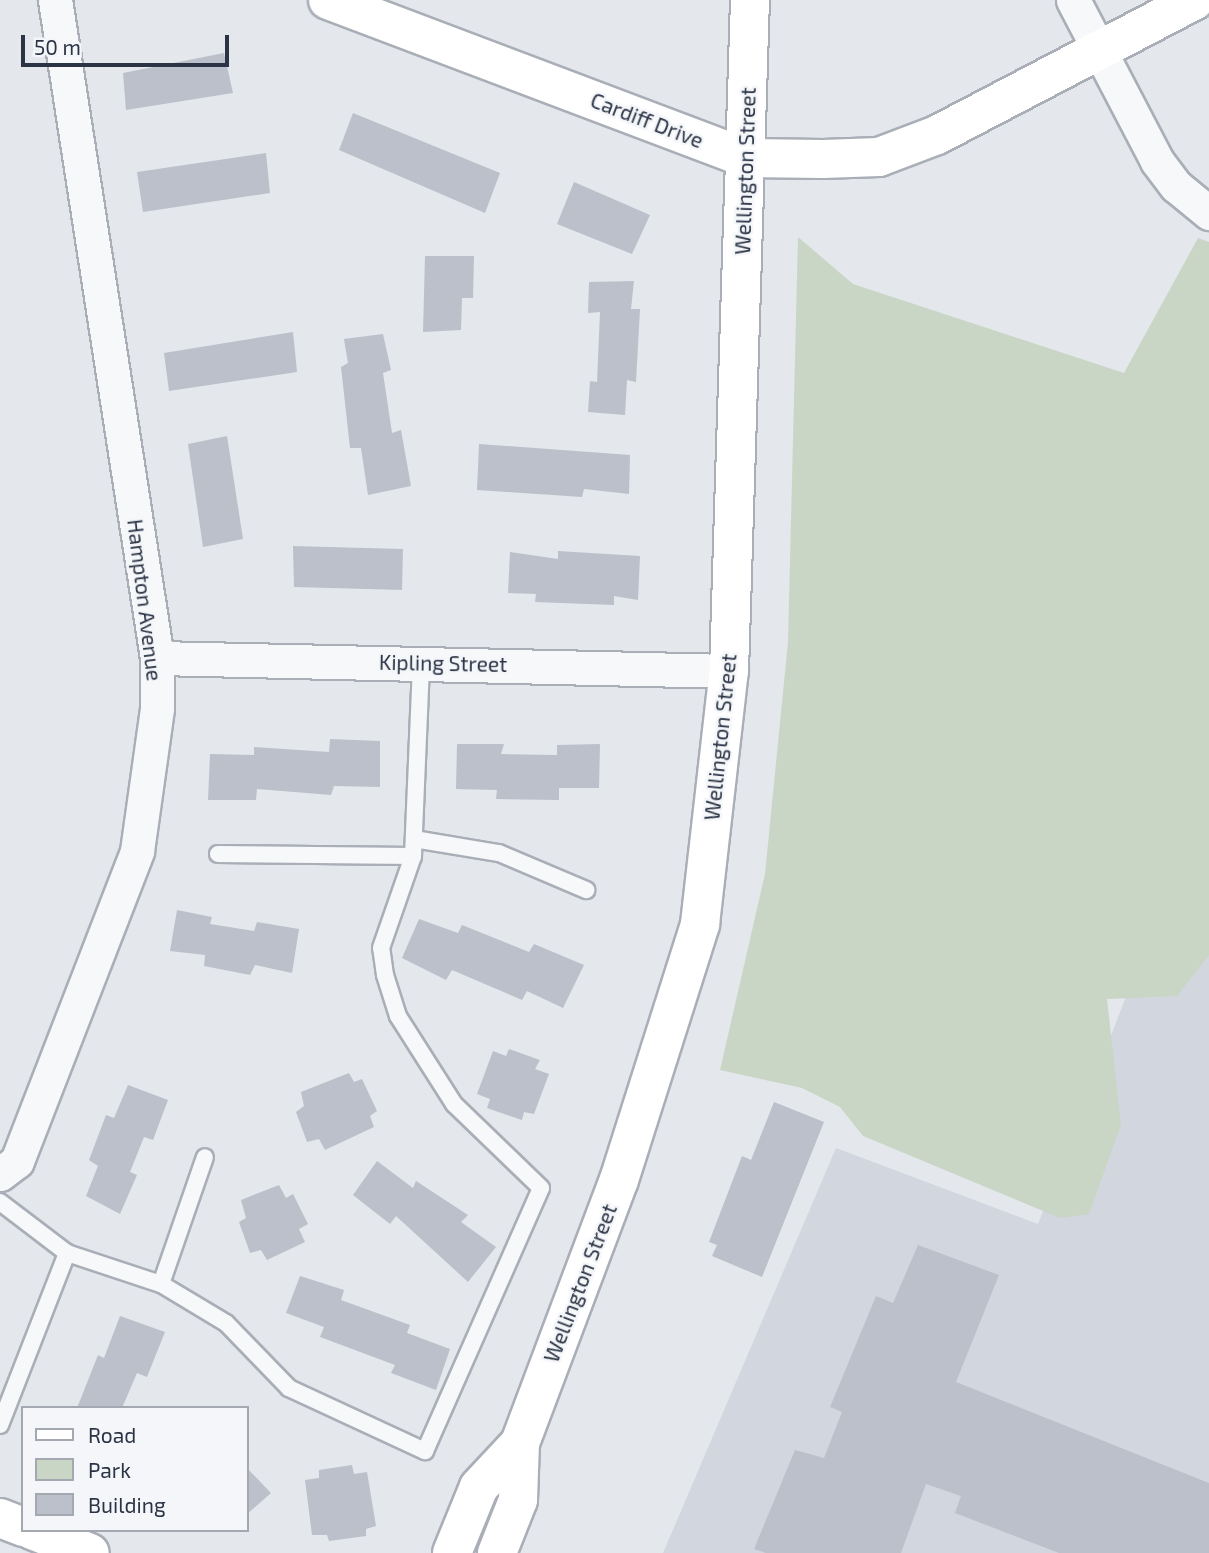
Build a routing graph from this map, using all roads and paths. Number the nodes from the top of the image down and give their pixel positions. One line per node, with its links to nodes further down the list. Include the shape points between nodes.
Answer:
1 (55, 0): 9 (street, Hampton Avenue)
2 (328, 0): 7 (main road, Cardiff Drive)
3 (750, 0): 7 (main road, Wellington Street)
4 (1073, 0): 6 (street)
5 (1195, 0): 6 (main road, Cardiff Drive)
6 (1100, 51): 7 (main road, Cardiff Drive, via 937,135 879,158); 8 (street, via 1157,161 1176,186)
7 (746, 158): 11 (main road, Wellington Street)
8 (1209, 213)
9 (157, 658): 10 (street, Kipling Street); 17 (street, Hampton Avenue, via 157,708 137,851 17,1161)
10 (421, 662): 11 (street, Kipling Street); 12 (lane)
11 (729, 671): 22 (main road, Wellington Street, via 699,924 619,1180)
12 (414, 839): 14 (lane); 15 (lane, via 499,853)
13 (218, 854): 14 (lane)
14 (413, 856): 20 (lane, via 381,948 398,1016 454,1104 541,1188 425,1451 289,1388 226,1323)
15 (586, 890)
16 (205, 1157): 20 (lane)
17 (0, 1174)
18 (0, 1202): 19 (lane)
19 (68, 1252): 20 (lane); 21 (lane)
20 (161, 1284)
21 (0, 1425)
22 (520, 1443): 27 (main road, Wellington Street, via 479,1487); 28 (main road, Wellington Street, via 518,1500)
23 (0, 1518): 24 (main road)
24 (21, 1526)
25 (37, 1532): 26 (main road)
26 (90, 1553)
27 (452, 1553)
28 (497, 1553)

